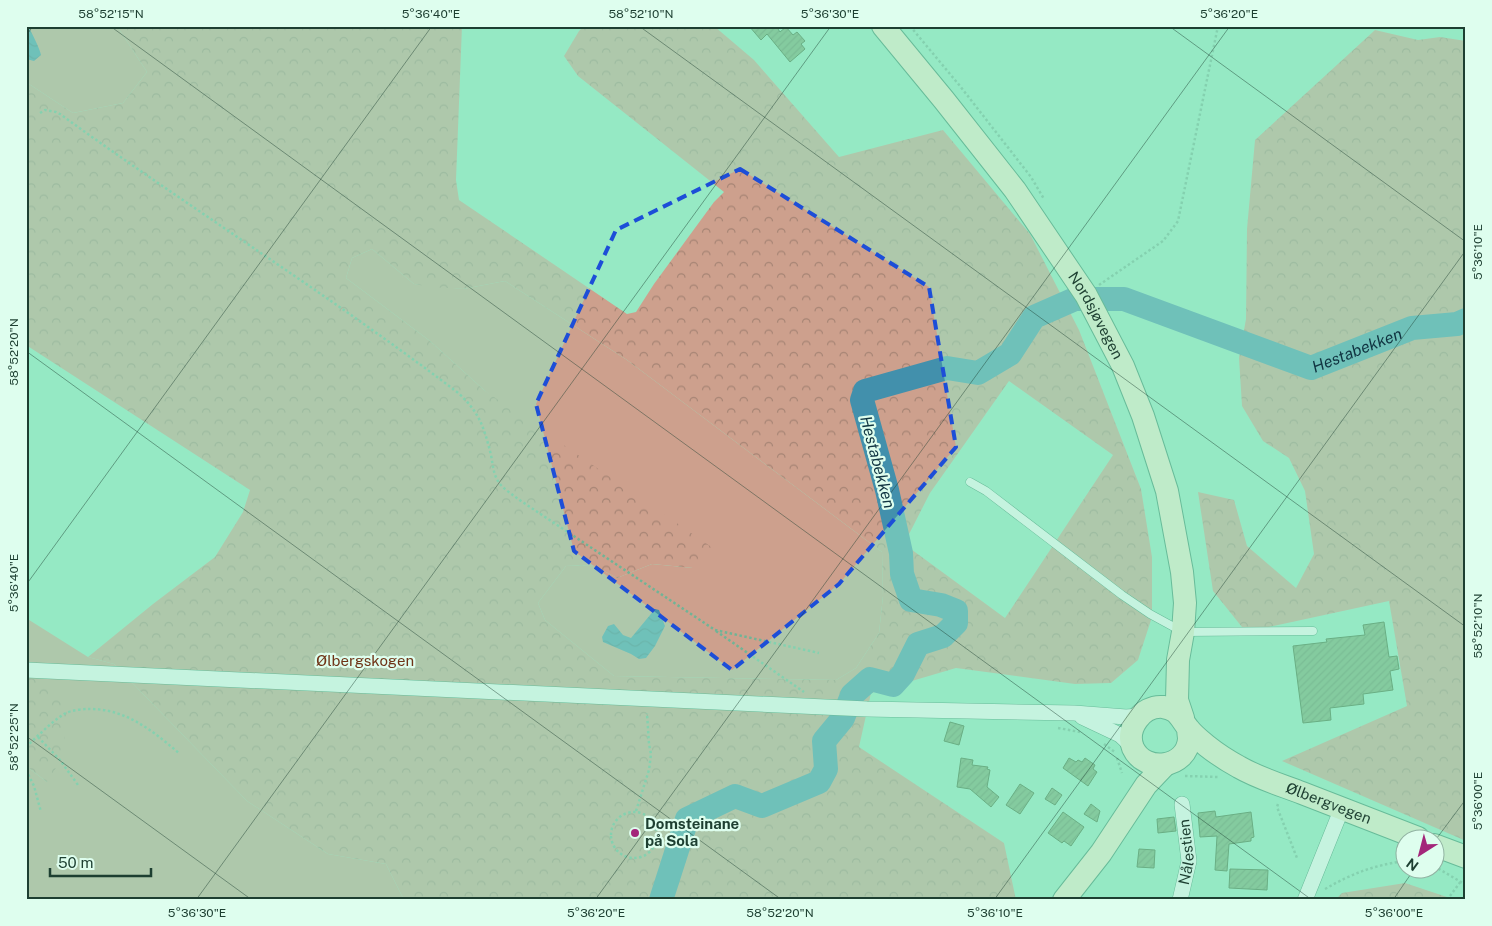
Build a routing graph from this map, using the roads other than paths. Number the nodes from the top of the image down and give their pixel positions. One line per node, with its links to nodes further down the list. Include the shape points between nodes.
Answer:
1 (883, 26): 4 (main road, Nordsjøvegen, via 1015,190 1086,295 1123,366 1167,491 1182,572)
2 (970, 482): 4 (lane, via 1122,595)
3 (1314, 631): 4 (lane)
4 (1183, 632): 5 (main road, Nordsjøvegen)
5 (1178, 660): 8 (main road, Nordsjøvegen, via 1160,693); 9 (main road, Nordsjøvegen, via 1177,700)
6 (26, 670): 7 (street, via 648,703)
7 (1074, 713): 8 (street); 10 (street, via 1120,735)
8 (1141, 715): 9 (main road, via 1163,708 1174,711); 10 (main road, via 1133,725)
9 (1185, 723): 11 (main road, via 1189,740); 12 (main road, Ølbergvegen)
10 (1134, 748): 11 (main road, via 1142,759); 15 (main road, via 1133,779)
11 (1173, 768): 12 (main road, Ølbergvegen, via 1203,762); 15 (main road, via 1146,785)
12 (1232, 772): 14 (main road, Ølbergvegen)
13 (1182, 804): 20 (street, Nålestien, via 1189,861)
14 (1342, 808): 16 (main road, Ølbergvegen); 21 (street)
15 (1120, 823): 19 (main road)
16 (1394, 829)
17 (1444, 849): 18 (main road)
18 (1466, 857)
19 (1064, 900)
20 (1180, 900)
21 (1305, 900)

